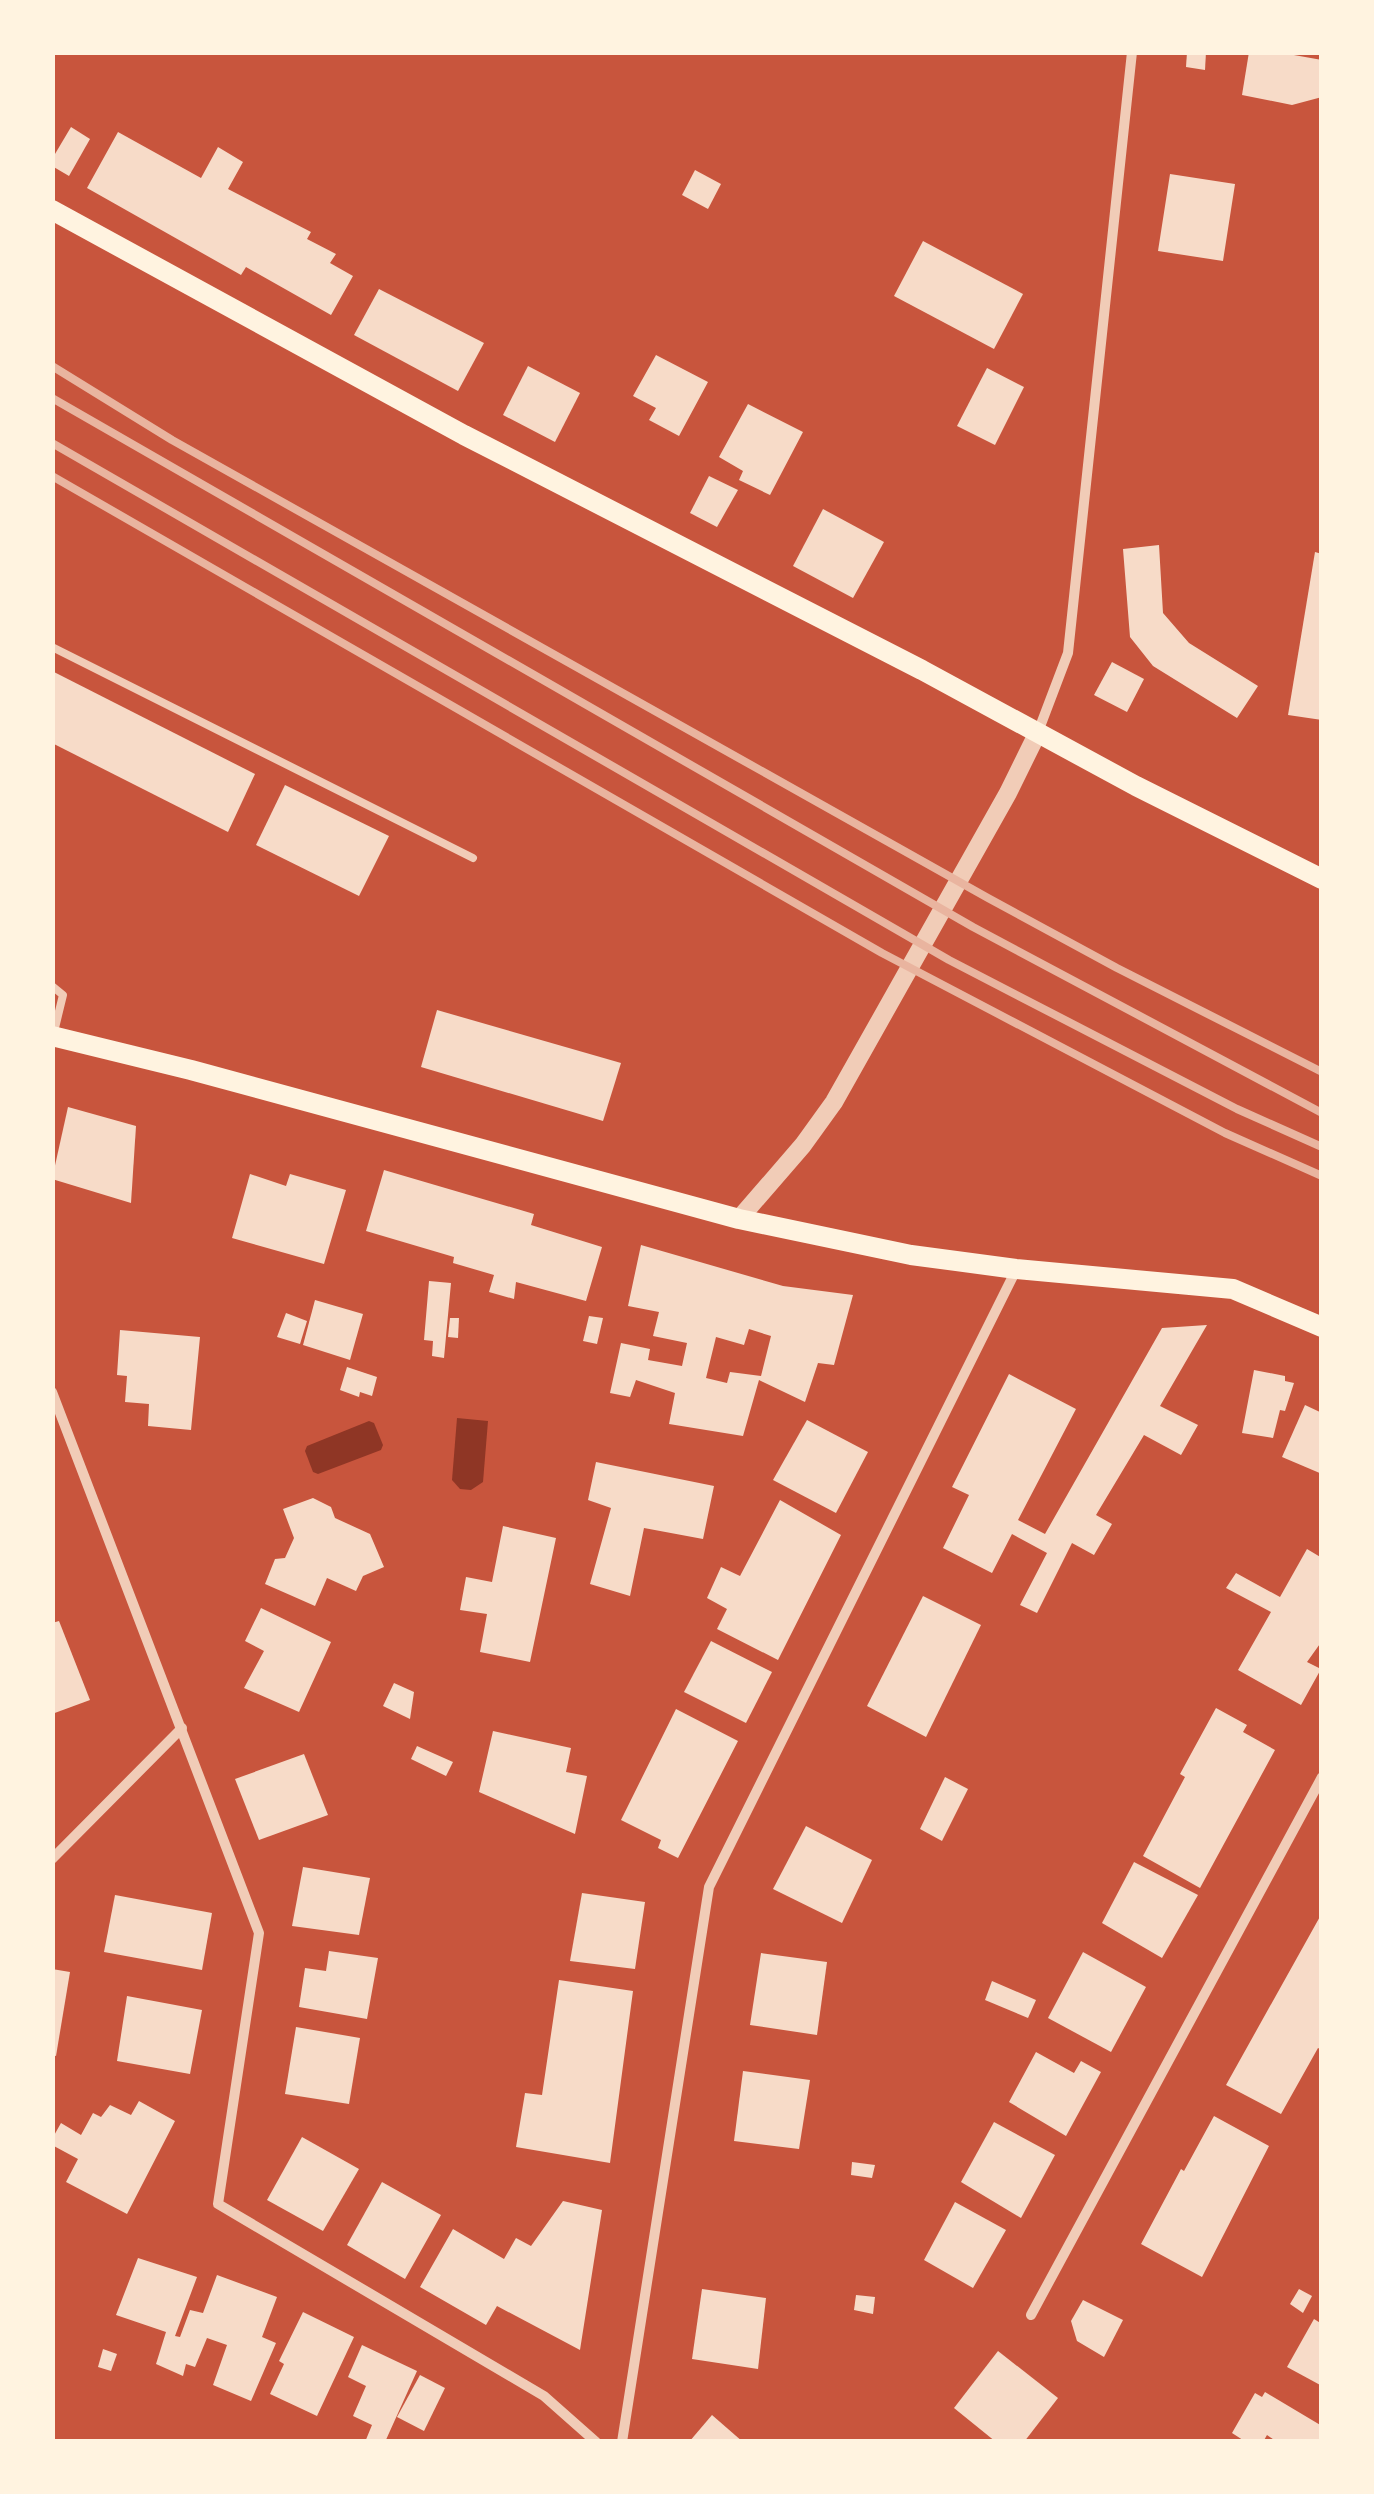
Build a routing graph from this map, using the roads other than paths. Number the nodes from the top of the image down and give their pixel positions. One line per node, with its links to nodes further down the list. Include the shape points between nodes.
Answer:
1 (1132, 52): 4 (street, via 1068,652)
2 (52, 210): 4 (main road, via 464,434)
3 (52, 647): 5 (lane)
4 (1038, 732): 6 (main road); 9 (street, via 854,1070 804,1146)
5 (473, 858)
6 (1322, 879)
7 (52, 986): 8 (lane, via 63,995)
8 (53, 1036): 9 (main road)
9 (739, 1220): 10 (main road)
10 (1016, 1269): 11 (main road, via 1233,1289); 18 (street, via 709,1887)
11 (1322, 1327)
12 (52, 1392): 13 (street)
13 (182, 1728): 15 (street); 17 (street, via 259,1933 218,2204 544,2396)
14 (1322, 1778): 16 (street)
15 (52, 1859)
16 (1031, 2315)
17 (596, 2442)
18 (622, 2442)

